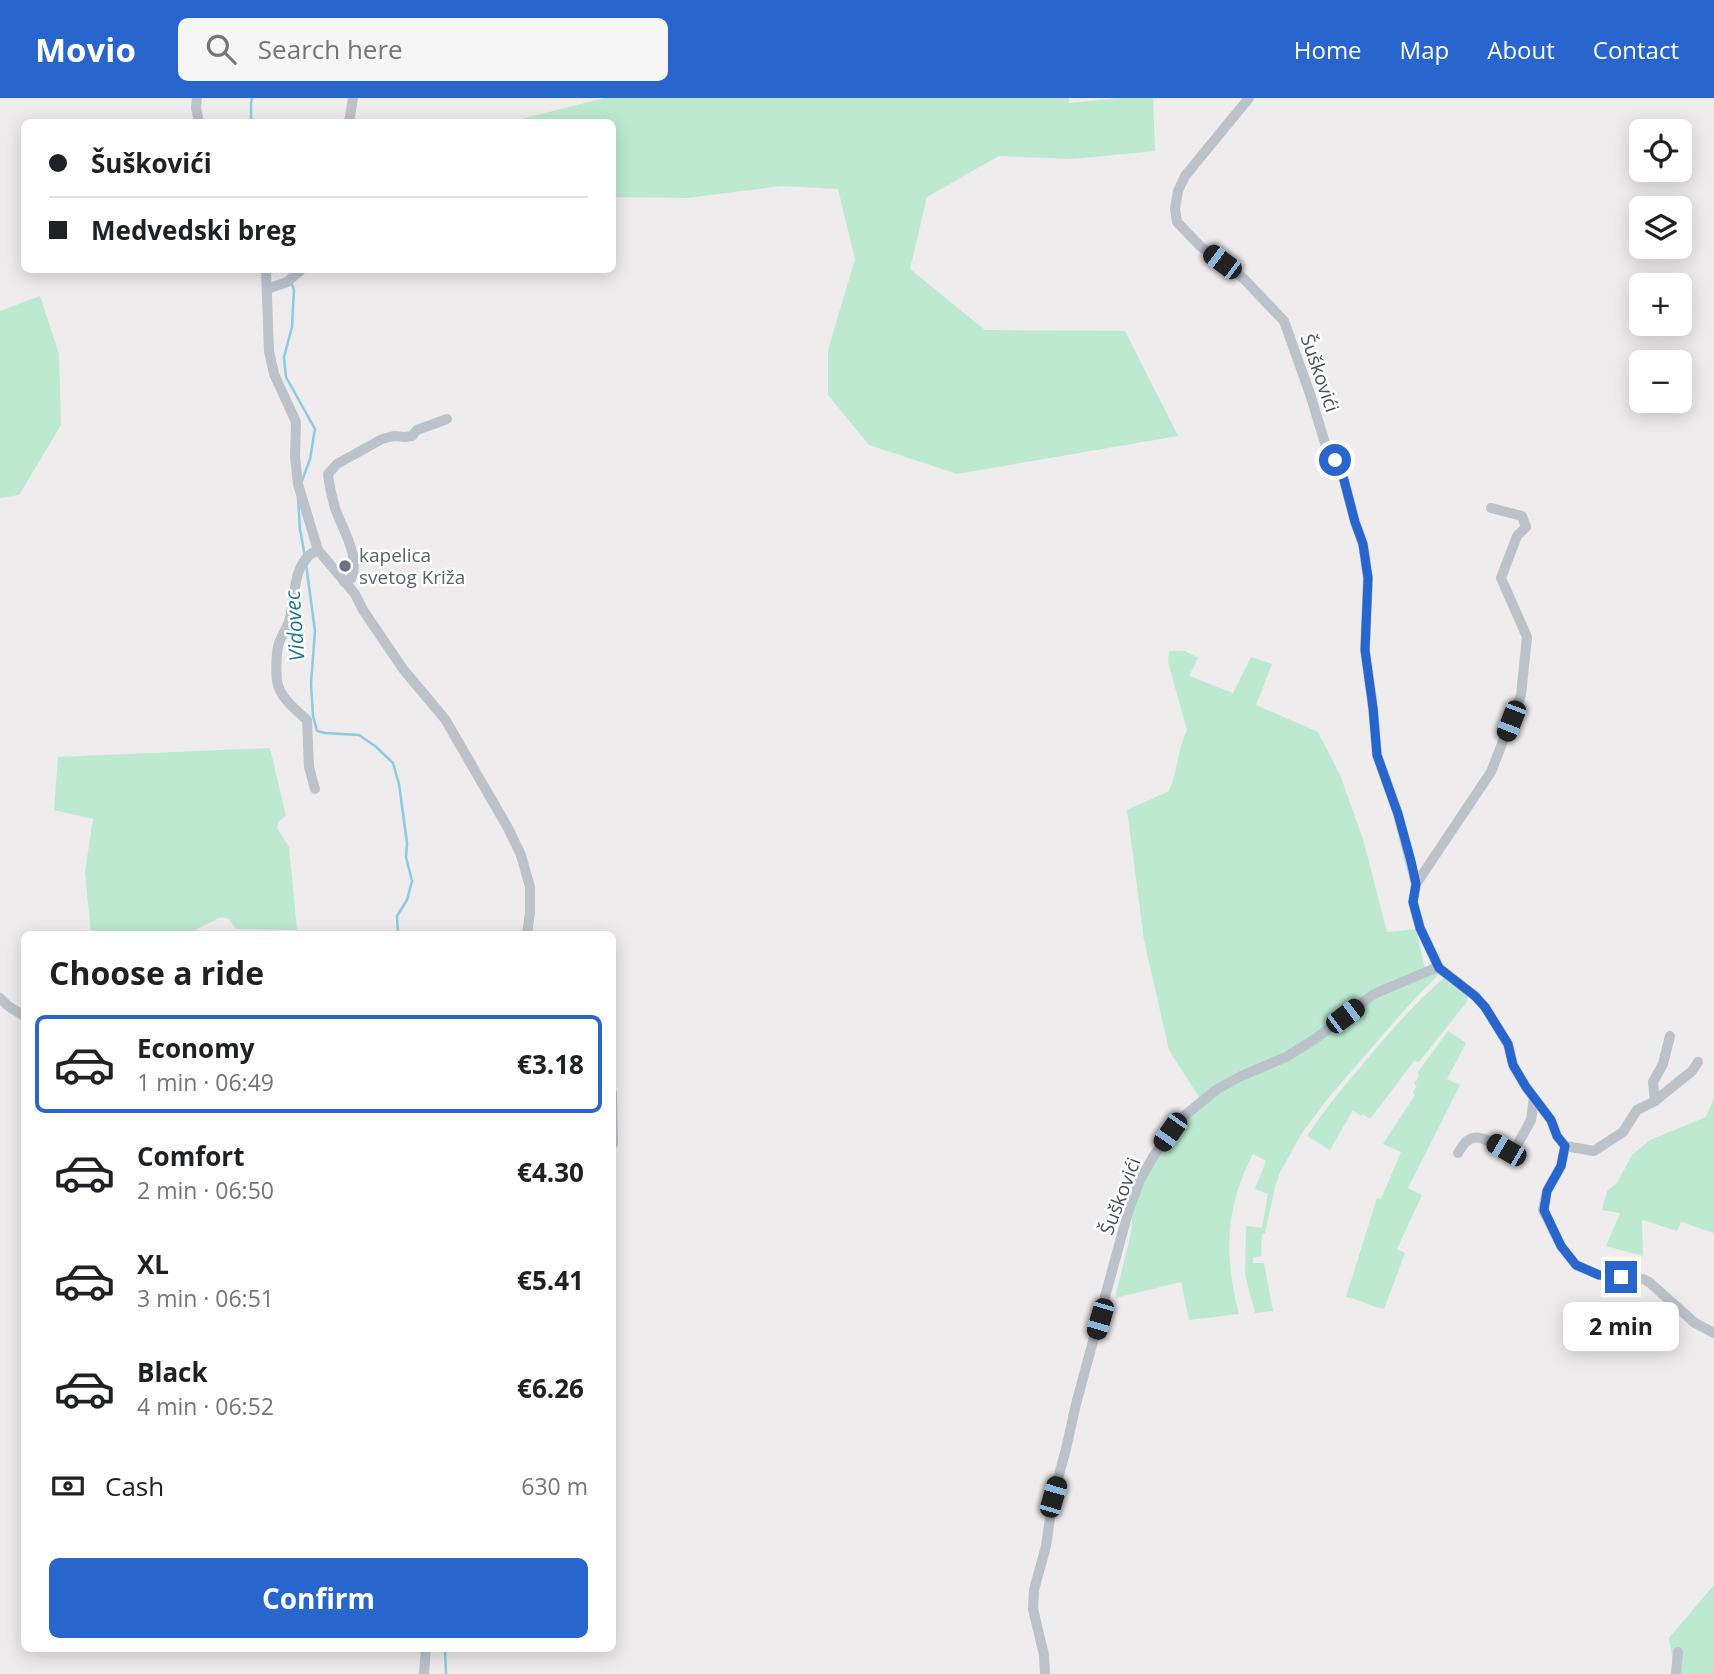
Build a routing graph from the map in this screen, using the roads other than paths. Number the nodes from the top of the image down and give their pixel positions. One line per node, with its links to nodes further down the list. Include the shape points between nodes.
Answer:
1 (197, 98): 4 (street)
2 (353, 98): 5 (street)
3 (1249, 98): 14 (street, Šuškovići, via 1185,176 1178,191 1177,222 1244,279 1284,321 1325,443 1341,473 1363,544 1368,578 1365,650 1377,755)
4 (198, 119)
5 (350, 119)
6 (266, 273): 8 (street)
7 (298, 273): 8 (street)
8 (267, 289): 11 (street, via 268,351 296,422 298,484)
9 (447, 419): 12 (street, via 405,438 382,439 328,474 334,506 352,551 353,574)
10 (1491, 508): 14 (street, via 1522,516 1526,527 1517,536 1501,578 1527,637 1521,695 1491,772)
11 (318, 550): 12 (street); 13 (street, via 300,568 290,621 278,646 277,671 277,683 289,704 307,720)
12 (344, 582): 15 (street, via 403,669 445,719 508,828 530,887)
13 (315, 789)
14 (1416, 884): 16 (street, Šuškovići, via 1413,902 1420,928)
15 (530, 931)
16 (1439, 968): 21 (street, via 1485,1007); 29 (street, Šuškovići, via 1374,994 1286,1057 1216,1090 1170,1132 1140,1180 1076,1404 1034,1590)
17 (0, 998): 18 (street)
18 (21, 1014)
19 (1670, 1036): 22 (street, via 1653,1082)
20 (1698, 1062): 22 (street)
21 (1534, 1098): 23 (street); 24 (street, via 1531,1120 1515,1149 1472,1138)
22 (1655, 1101): 23 (street, via 1637,1110 1623,1132 1594,1151)
23 (1565, 1146): 25 (street, via 1544,1210 1576,1265 1599,1275 1643,1279 1695,1323)
24 (1458, 1153)
25 (1714, 1333)
26 (426, 1652): 28 (street)
27 (1678, 1653): 30 (street)
28 (424, 1674)
29 (1045, 1674)
30 (1676, 1674)

